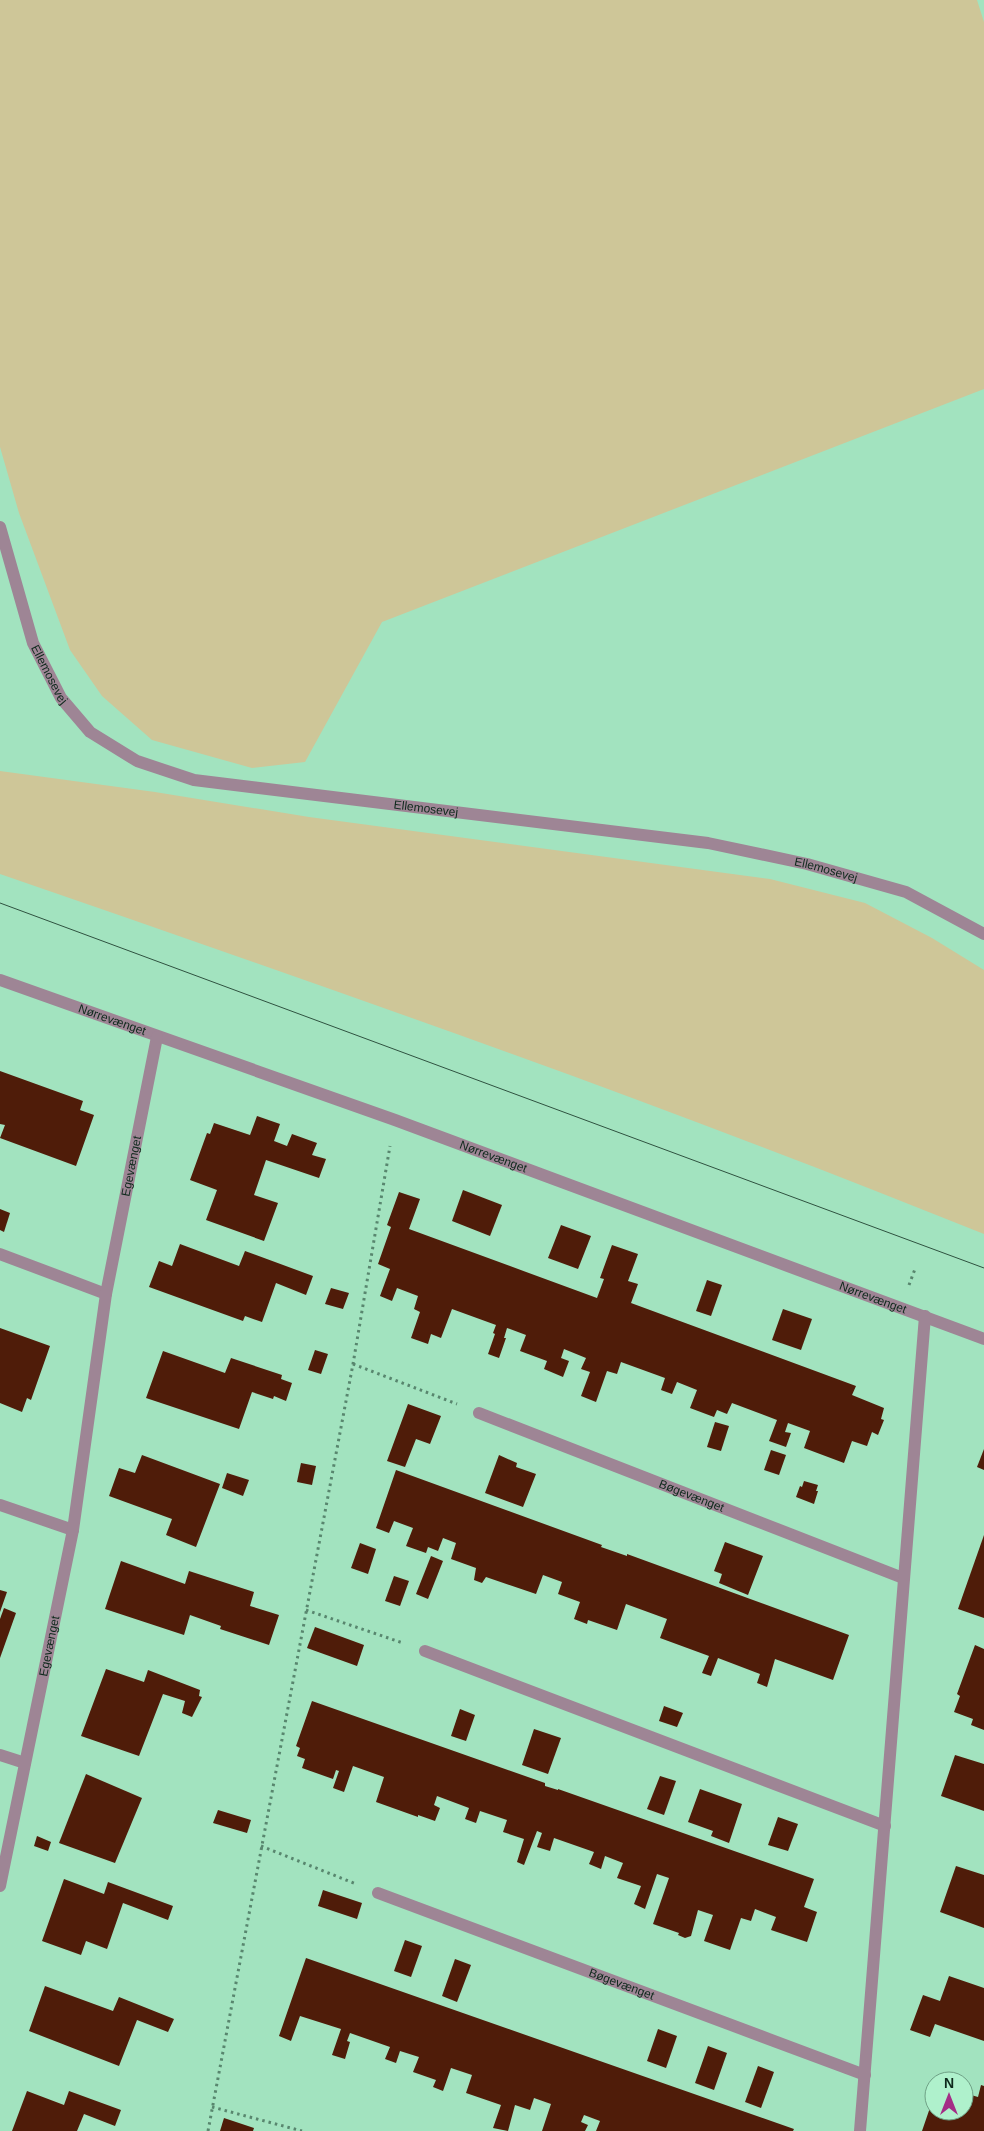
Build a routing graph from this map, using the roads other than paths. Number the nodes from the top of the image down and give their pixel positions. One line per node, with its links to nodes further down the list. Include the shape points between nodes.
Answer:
1 (0, 527): 2 (street, Ellemosevej, via 33,643 62,698 90,732 137,761 194,780 708,843 807,864 906,892)
2 (984, 934)
3 (0, 980): 4 (street, Nørrevænget)
4 (157, 1037): 6 (street, Egevænget); 7 (street, Nørrevænget, via 395,1120)
5 (0, 1254): 6 (street)
6 (106, 1294): 11 (street, Egevænget)
7 (925, 1316): 8 (street, Nørrevænget); 12 (street)
8 (984, 1338)
9 (479, 1413): 12 (street, Bøgevænget)
10 (0, 1505): 11 (street)
11 (73, 1530): 15 (street, Egevænget)
12 (903, 1578): 16 (street)
13 (425, 1651): 16 (street)
14 (0, 1754): 15 (street)
15 (25, 1763): 17 (street, Egevænget)
16 (885, 1826): 19 (street)
17 (0, 1886)
18 (378, 1892): 19 (street, Bøgevænget)
19 (865, 2075): 20 (street)
20 (860, 2131)

